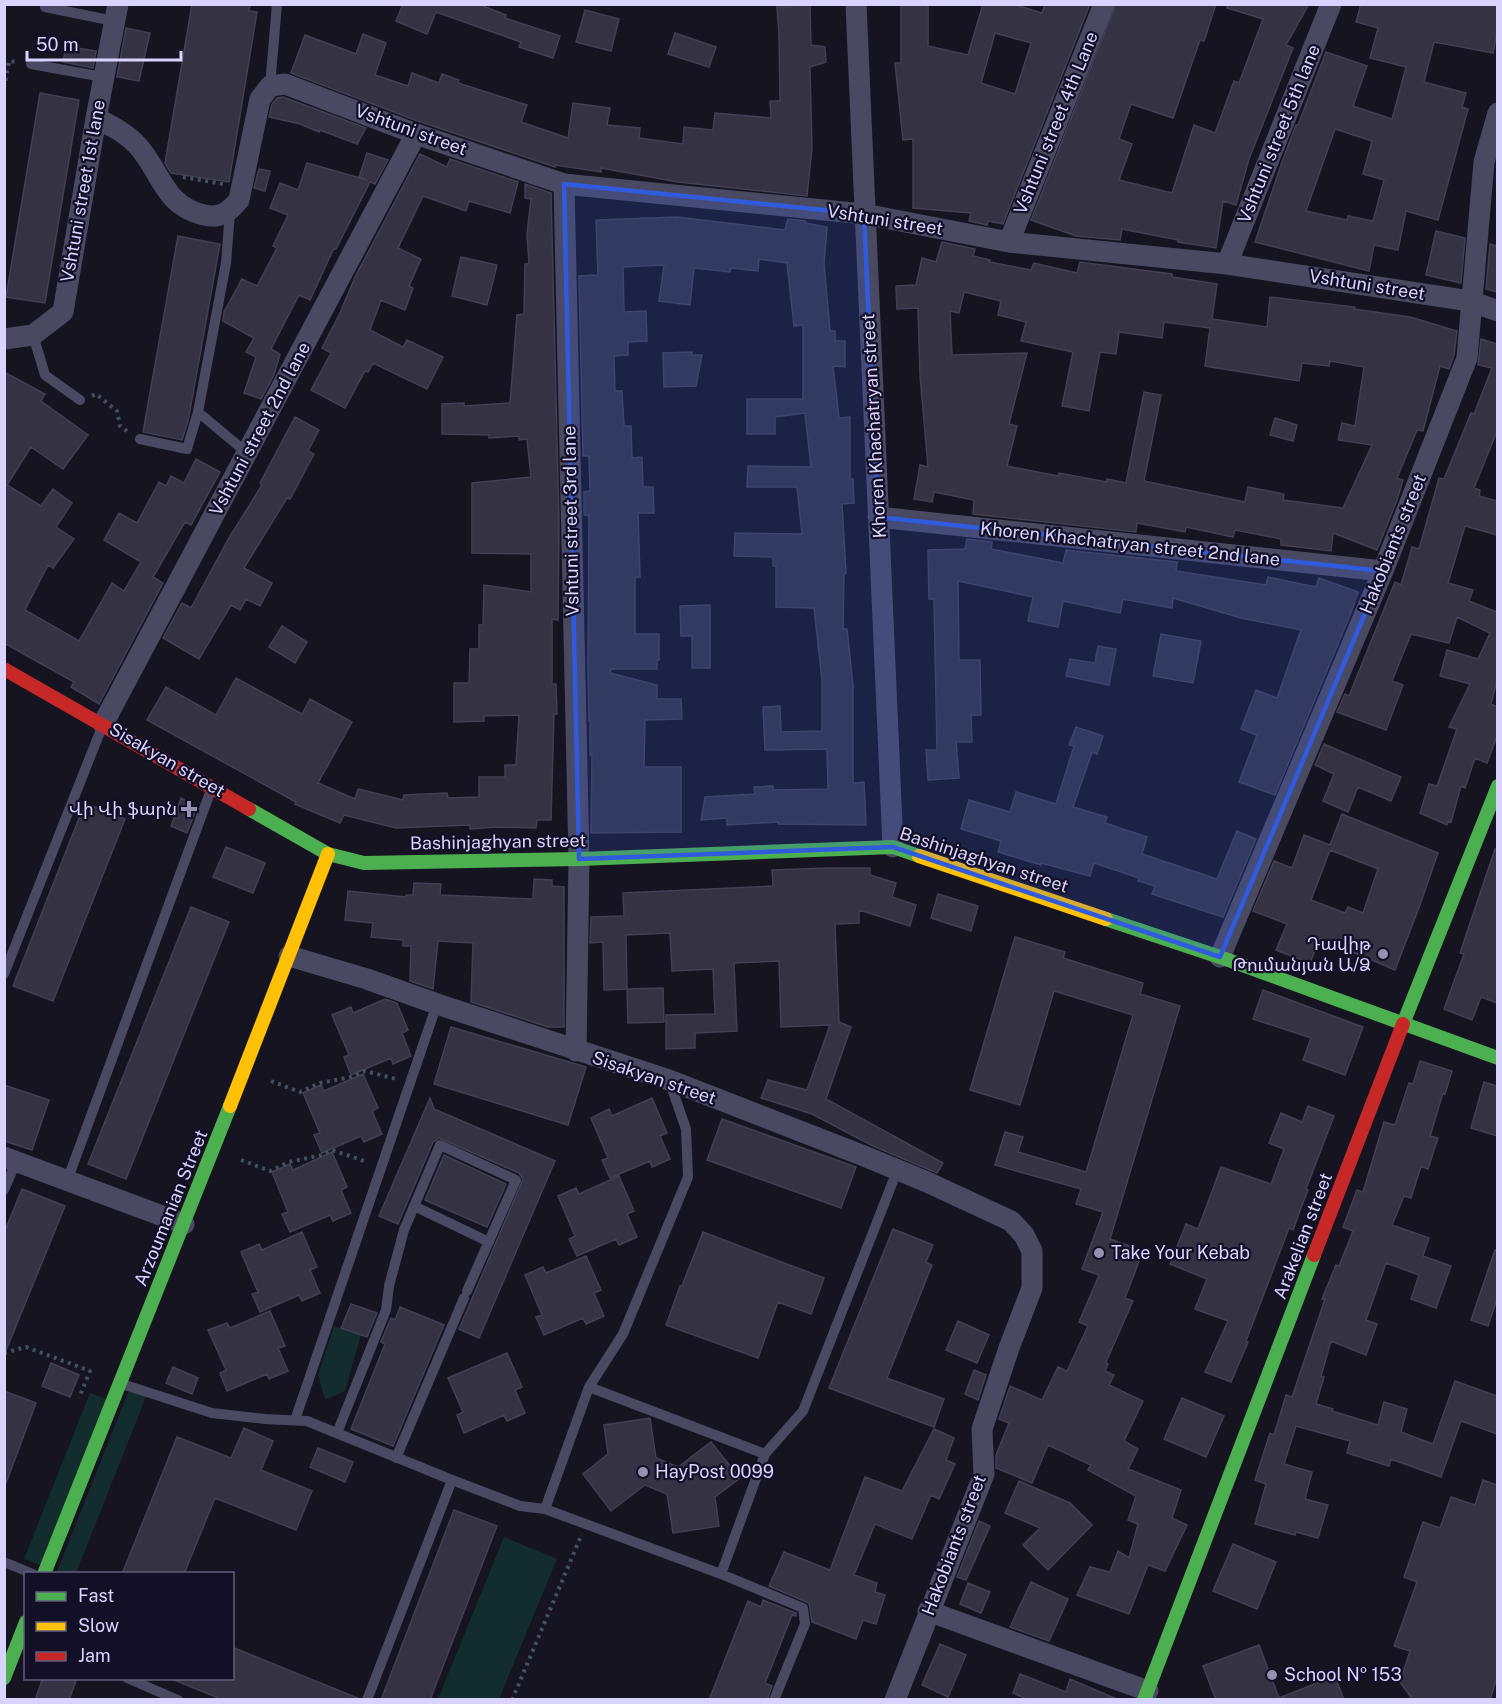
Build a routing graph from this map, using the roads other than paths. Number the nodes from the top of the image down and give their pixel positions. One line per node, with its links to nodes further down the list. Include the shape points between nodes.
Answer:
1 (277, 4): 9 (lane)
2 (855, 4): 15 (street, Khoren Khachatryan street)
3 (1104, 4): 16 (street, Vshtuni street 4th Lane)
4 (1331, 4): 17 (street, Vshtuni street 5th lane)
5 (45, 8): 6 (lane)
6 (116, 13): 8 (street, Vshtuni street 1st lane)
7 (32, 64): 8 (lane)
8 (103, 76): 11 (street, Vshtuni street 1st lane)
9 (278, 85): 12 (street, Vshtuni street); 14 (street, via 260,99 239,200)
10 (1497, 113): 18 (street, Hakobiants street, via 1484,162)
11 (96, 118): 14 (street, via 123,131 140,148 175,202 214,218); 20 (street, Vshtuni street 1st lane, via 63,312)
12 (416, 134): 13 (street, Vshtuni street); 25 (street, Vshtuni street 2nd lane)
13 (564, 184): 15 (street, Vshtuni street); 34 (street, Vshtuni street 3rd lane)
14 (230, 212): 23 (lane, via 226,263)
15 (864, 214): 16 (street, Vshtuni street); 26 (street, Khoren Khachatryan street)
16 (1009, 242): 17 (street, Vshtuni street)
17 (1227, 264): 18 (street, Vshtuni street)
18 (1470, 301): 19 (street, Vshtuni street); 27 (street, Hakobiants street, via 1467,358)
19 (1497, 311)
20 (33, 335): 21 (street, Vshtuni street 1st lane); 22 (lane, via 45,375)
21 (4, 339)
22 (80, 399)
23 (198, 412): 24 (lane, via 187,449); 25 (lane)
24 (140, 439)
25 (247, 453): 29 (street, Vshtuni street 2nd lane)
26 (878, 517): 27 (street, Khoren Khachatryan street 2nd lane); 32 (street, Khoren Khachatryan street)
27 (1383, 571): 36 (street, Hakobiants street)
28 (4, 669): 29 (main road, Sisakyan street)
29 (103, 724): 30 (main road, Sisakyan street); 37 (lane)
30 (213, 786): 33 (main road, Sisakyan street); 45 (lane)
31 (1497, 786): 39 (main road, Arakelian street)
32 (892, 847): 34 (main road, Bashinjaghyan street); 36 (main road, Bashinjaghyan street)
33 (328, 854): 34 (main road, Bashinjaghyan street, via 364,863); 35 (main road, Arzoumanian Street)
34 (579, 858): 40 (street, Vshtuni street 3rd lane)
35 (289, 956): 38 (street, Sisakyan street); 49 (main road, Arzoumanian Street)
36 (1220, 957): 39 (main road, Bashinjaghyan street)
37 (4, 974)
38 (437, 1005): 40 (street, Sisakyan street); 53 (lane)
39 (1403, 1023): 41 (main road, Bashinjaghyan street); 67 (main road, Arakelian street)
40 (576, 1051): 42 (street, Sisakyan street)
41 (1497, 1058)
42 (669, 1080): 44 (street, Sisakyan street); 52 (lane, via 686,1129 688,1177 623,1334)
43 (10, 1160): 45 (street); 46 (lane)
44 (897, 1171): 48 (street, Sisakyan street); 55 (lane, via 803,1411)
45 (67, 1181): 49 (street)
46 (4, 1190)
47 (414, 1206): 50 (lane); 50 (lane, via 440,1145 516,1180); 54 (lane, via 392,1274 386,1310)
48 (1011, 1221): 63 (street, Hakobiants street, via 1032,1251 1032,1288 982,1430 984,1474)
49 (184, 1224): 51 (main road, Arzoumanian Street)
50 (489, 1242): 56 (lane)
51 (120, 1384): 53 (lane, via 212,1413); 61 (main road, Arzoumanian Street)
52 (589, 1387): 55 (lane); 58 (lane)
53 (295, 1420): 54 (lane)
54 (337, 1433): 56 (lane)
55 (765, 1454): 62 (lane)
56 (396, 1458): 57 (lane)
57 (452, 1480): 58 (lane, via 520,1506); 69 (lane)
58 (545, 1509): 62 (lane)
59 (4, 1562): 60 (lane)
60 (28, 1572)
61 (45, 1572)
62 (721, 1574): 70 (lane, via 802,1608 805,1624)
63 (928, 1611): 67 (street); 71 (street, Hakobiants street)
64 (24, 1631): 65 (main road)
65 (4, 1678)
66 (132, 1680): 68 (lane)
67 (1146, 1695)
68 (178, 1700)
69 (367, 1700)
70 (774, 1700)
71 (895, 1700)

